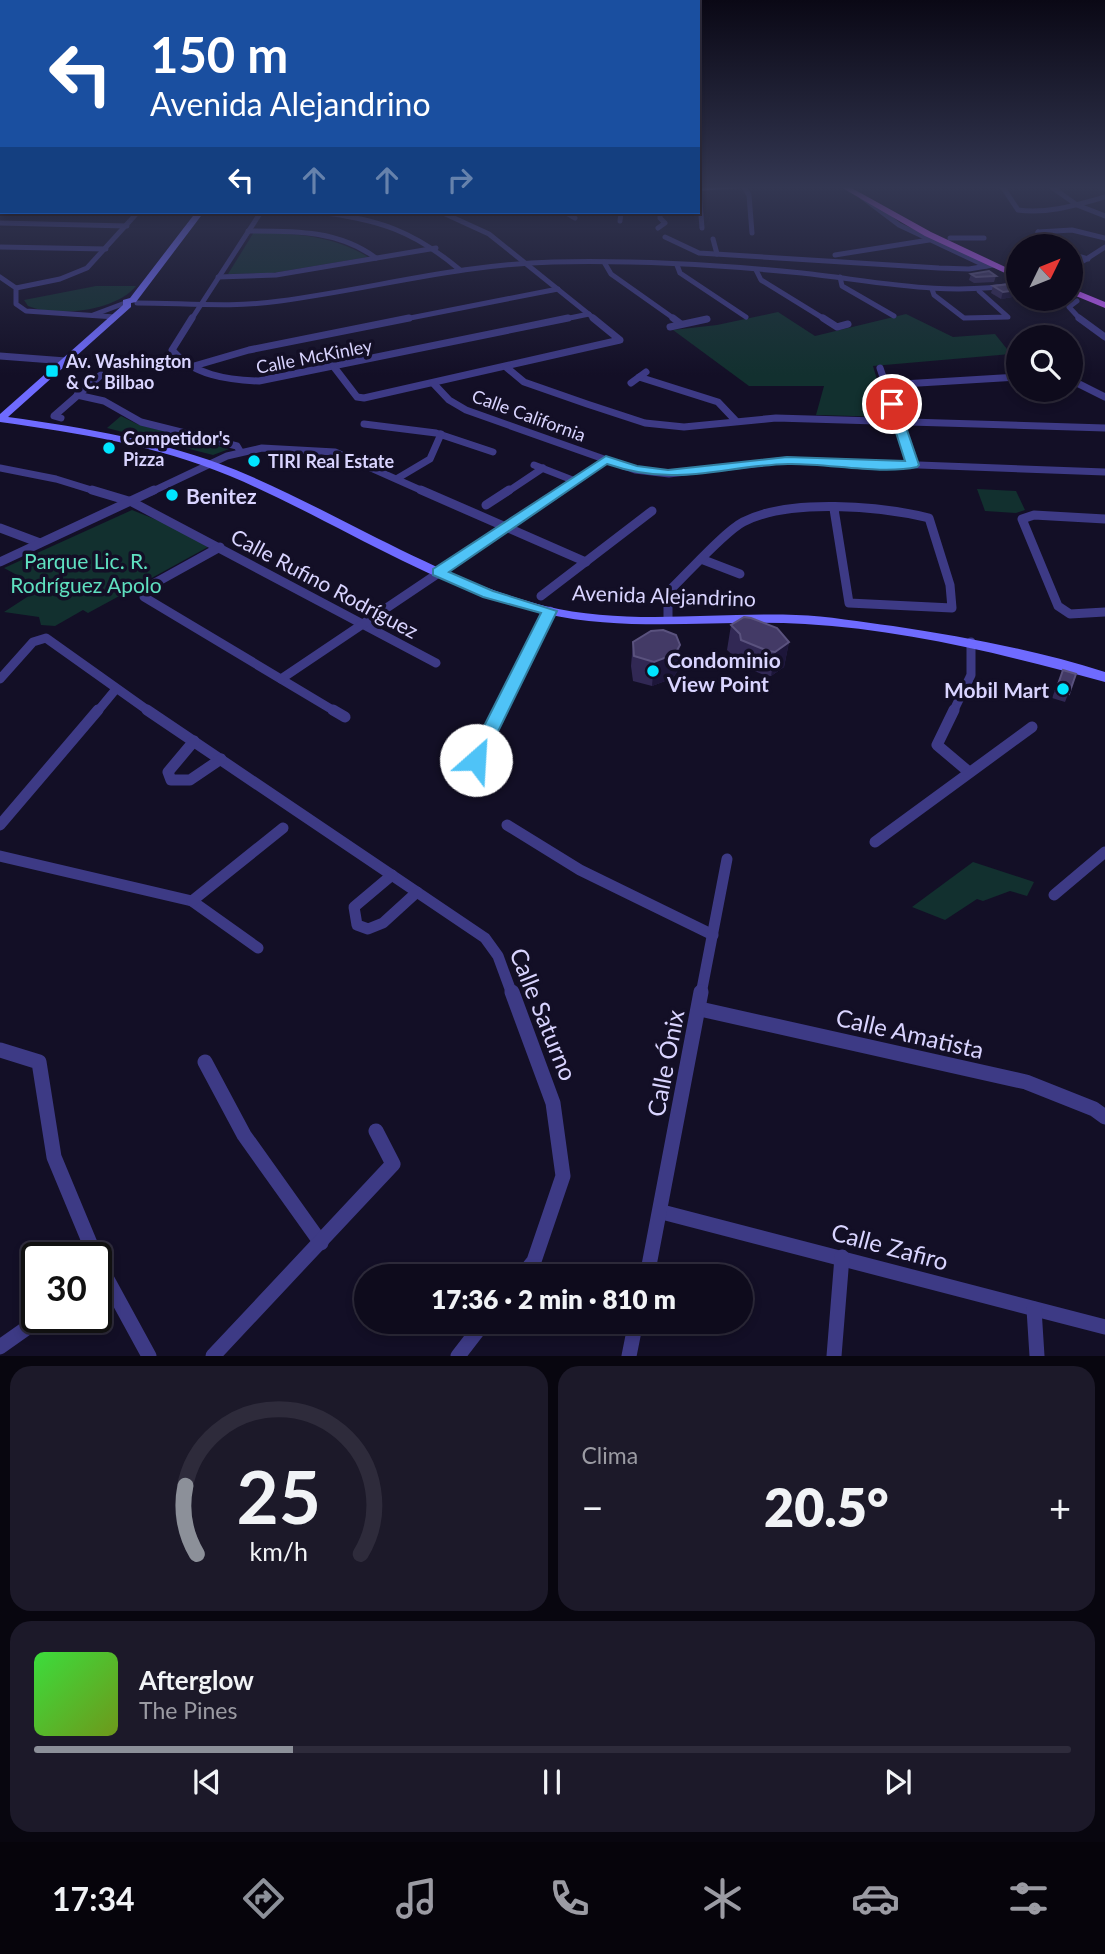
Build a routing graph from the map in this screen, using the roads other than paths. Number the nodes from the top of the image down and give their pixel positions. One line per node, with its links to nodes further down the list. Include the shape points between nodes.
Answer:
1 (106, 249): 33 (street, via 77,273)
2 (172, 249): 38 (street)
3 (236, 249): 30 (street, Calle McKinley)
4 (361, 249): 17 (street)
5 (428, 249): 17 (street)
6 (437, 249): 26 (street)
7 (507, 249): 23 (street)
8 (687, 249): 15 (street)
9 (716, 249): 15 (street)
10 (871, 249): 16 (street)
11 (951, 249): 25 (street)
12 (958, 249): 25 (main road)
13 (976, 249): 22 (main road)
14 (1102, 249): 19 (street)
15 (717, 254): 25 (street, via 939,268)
16 (835, 255)
17 (376, 258): 30 (street, via 276,275)
18 (1083, 258): 19 (street)
19 (1088, 259): 21 (street)
20 (604, 262): 23 (street); 24 (street); 52 (street, via 611,274)
21 (1083, 262)
22 (1006, 263)
23 (526, 264): 26 (street); 34 (street)
24 (677, 265): 27 (street); 49 (street, via 680,273)
25 (989, 265): 28 (main road)
26 (460, 270): 39 (street, via 277,302)
27 (756, 270): 31 (street); 53 (street, via 761,280 825,320 837,327)
28 (1006, 271)
29 (0, 277): 33 (street)
30 (218, 277): 39 (street, Calle McKinley)
31 (840, 277): 35 (street); 47 (street, via 842,286)
32 (1006, 286): 36 (street)
33 (16, 288): 46 (street, via 16,304 26,311)
34 (558, 289): 44 (street); 58 (street, via 239,352)
35 (932, 289): 36 (street); 36 (street, via 967,319 1008,317)
36 (978, 291)
37 (1083, 296): 41 (main road)
38 (131, 303): 39 (street); 46 (street); 48 (street)
39 (200, 304): 58 (street, Calle McKinley, via 172,350)
40 (1083, 304): 43 (main road)
41 (1105, 305)
42 (1073, 312): 55 (street)
43 (1105, 313)
44 (589, 314): 59 (street, Calle McKinley); 60 (street, via 620,340)
45 (755, 315): 49 (street)
46 (91, 316): 48 (street)
47 (894, 316)
48 (115, 317): 57 (street)
49 (746, 317): 51 (street)
50 (707, 319): 52 (street)
51 (735, 319)
52 (681, 324): 54 (street)
53 (848, 324)
54 (670, 327)
55 (1105, 337)
56 (0, 356): 57 (street)
57 (66, 360): 73 (street)
58 (194, 366): 59 (street, Calle McKinley, via 247,383)
59 (334, 367): 66 (street, via 357,397)
60 (506, 368): 66 (street); 74 (street, via 524,383 645,423 684,427)
61 (880, 368): 68 (street)
62 (646, 372): 64 (street)
63 (101, 374): 70 (street)
64 (639, 377): 67 (street); 74 (street, via 718,402)
65 (1006, 378): 68 (street)
66 (433, 383): 81 (street, Calle California, via 466,410)
67 (631, 383)
68 (886, 385): 75 (street)
69 (1083, 386): 71 (street)
70 (77, 395): 72 (street, via 54,416); 79 (street, via 104,401 141,422 237,446)
71 (1105, 397)
72 (61, 418)
73 (0, 419): 82 (street, Avenida Alejandrino, via 92,432)
74 (736, 421): 75 (street)
75 (898, 422): 77 (street); 84 (street)
76 (364, 424): 78 (street)
77 (1105, 428)
78 (441, 434): 80 (street); 88 (street, via 430,459)
79 (240, 451): 82 (street); 88 (street, via 335,452)
80 (494, 452)
81 (606, 460): 84 (street, Calle California, via 668,474 787,460); 89 (street)
82 (210, 464): 90 (street); 102 (street, Avenida Alejandrino)
83 (534, 465): 86 (street)
84 (913, 465): 87 (street, Calle California)
85 (0, 468): 90 (street, Calle Rufino Rodríguez)
86 (543, 468): 89 (street); 91 (street)
87 (1105, 472)
88 (398, 478): 95 (street)
89 (575, 481): 95 (street)
90 (132, 502): 97 (street); 98 (street, Calle Rufino Rodríguez)
91 (486, 505)
92 (834, 509): 92 (street, via 849,603 953,608 929,518 911,512); 99 (street, via 752,517)
93 (652, 511): 101 (street)
94 (1104, 520): 106 (street, via 1034,515 1022,519 1058,606 1070,614)
95 (507, 527): 101 (street); 102 (street)
96 (0, 528): 97 (street)
97 (40, 544): 100 (street)
98 (220, 547): 108 (street, Calle Rufino Rodríguez); 113 (street, via 146,588 143,594)
99 (701, 559): 103 (street); 107 (street, via 668,592)
100 (0, 562)
101 (586, 562): 104 (street)
102 (438, 572): 105 (street, Avenida Alejandrino, via 488,594); 108 (street)
103 (740, 574)
104 (541, 596)
105 (550, 611): 107 (street, Avenida Alejandrino); 119 (street)
106 (1105, 612)
107 (668, 619): 109 (street, Avenida Alejandrino, via 797,620)
108 (364, 623): 110 (street, Calle Rufino Rodríguez); 113 (street)
109 (971, 642): 111 (street, Avenida Alejandrino); 120 (street, via 971,675 937,745)
110 (436, 663)
111 (1105, 677)
112 (0, 679): 114 (street, Calle Saturno, via 30,645 46,638)
113 (281, 679): 115 (street)
114 (116, 689): 117 (street, Calle Saturno); 121 (street)
115 (345, 717)
116 (1032, 727): 120 (street)
117 (194, 741): 118 (street, Calle Saturno); 118 (street, via 171,766 172,779 190,780)
118 (221, 759): 128 (street, Calle Saturno)
119 (476, 760)
120 (969, 772): 124 (street)
121 (0, 825)
122 (507, 825): 132 (street, via 580,870)
123 (283, 828): 131 (street)
124 (875, 842)
125 (1105, 852): 130 (street)
126 (0, 856): 131 (street)
127 (727, 859): 132 (street, Calle Ónix)
128 (392, 875): 129 (street, Calle Saturno); 129 (street, via 354,907 357,925 368,929 383,923)
129 (417, 892): 143 (street, Calle Saturno, via 485,938 498,956 553,1103 563,1176)
130 (1054, 895)
131 (192, 901): 133 (street)
132 (713, 935): 134 (street, Calle Ónix)
133 (258, 948)
134 (700, 1009): 137 (street, Calle Amatista, via 1026,1082); 139 (street, Calle Ónix)
135 (0, 1050): 140 (street, via 39,1062 54,1157)
136 (205, 1062): 141 (street, via 244,1135)
137 (1105, 1117)
138 (376, 1132): 141 (street, via 393,1164)
139 (662, 1212): 142 (street, Calle Zafiro); 144 (street, Calle Ónix)
140 (88, 1242)
141 (321, 1243): 153 (street)
142 (842, 1257): 146 (street, Calle Zafiro); 156 (street)
143 (532, 1264)
144 (650, 1264)
145 (112, 1291): 152 (street)
146 (1034, 1309): 147 (street, Calle Zafiro); 157 (street)
147 (1105, 1327)
148 (21, 1333): 151 (street)
149 (475, 1334): 154 (street)
150 (633, 1334): 155 (street)
151 (0, 1348)
152 (149, 1356)
153 (213, 1356)
154 (458, 1356)
155 (629, 1356)
156 (834, 1356)
157 (1037, 1356)

